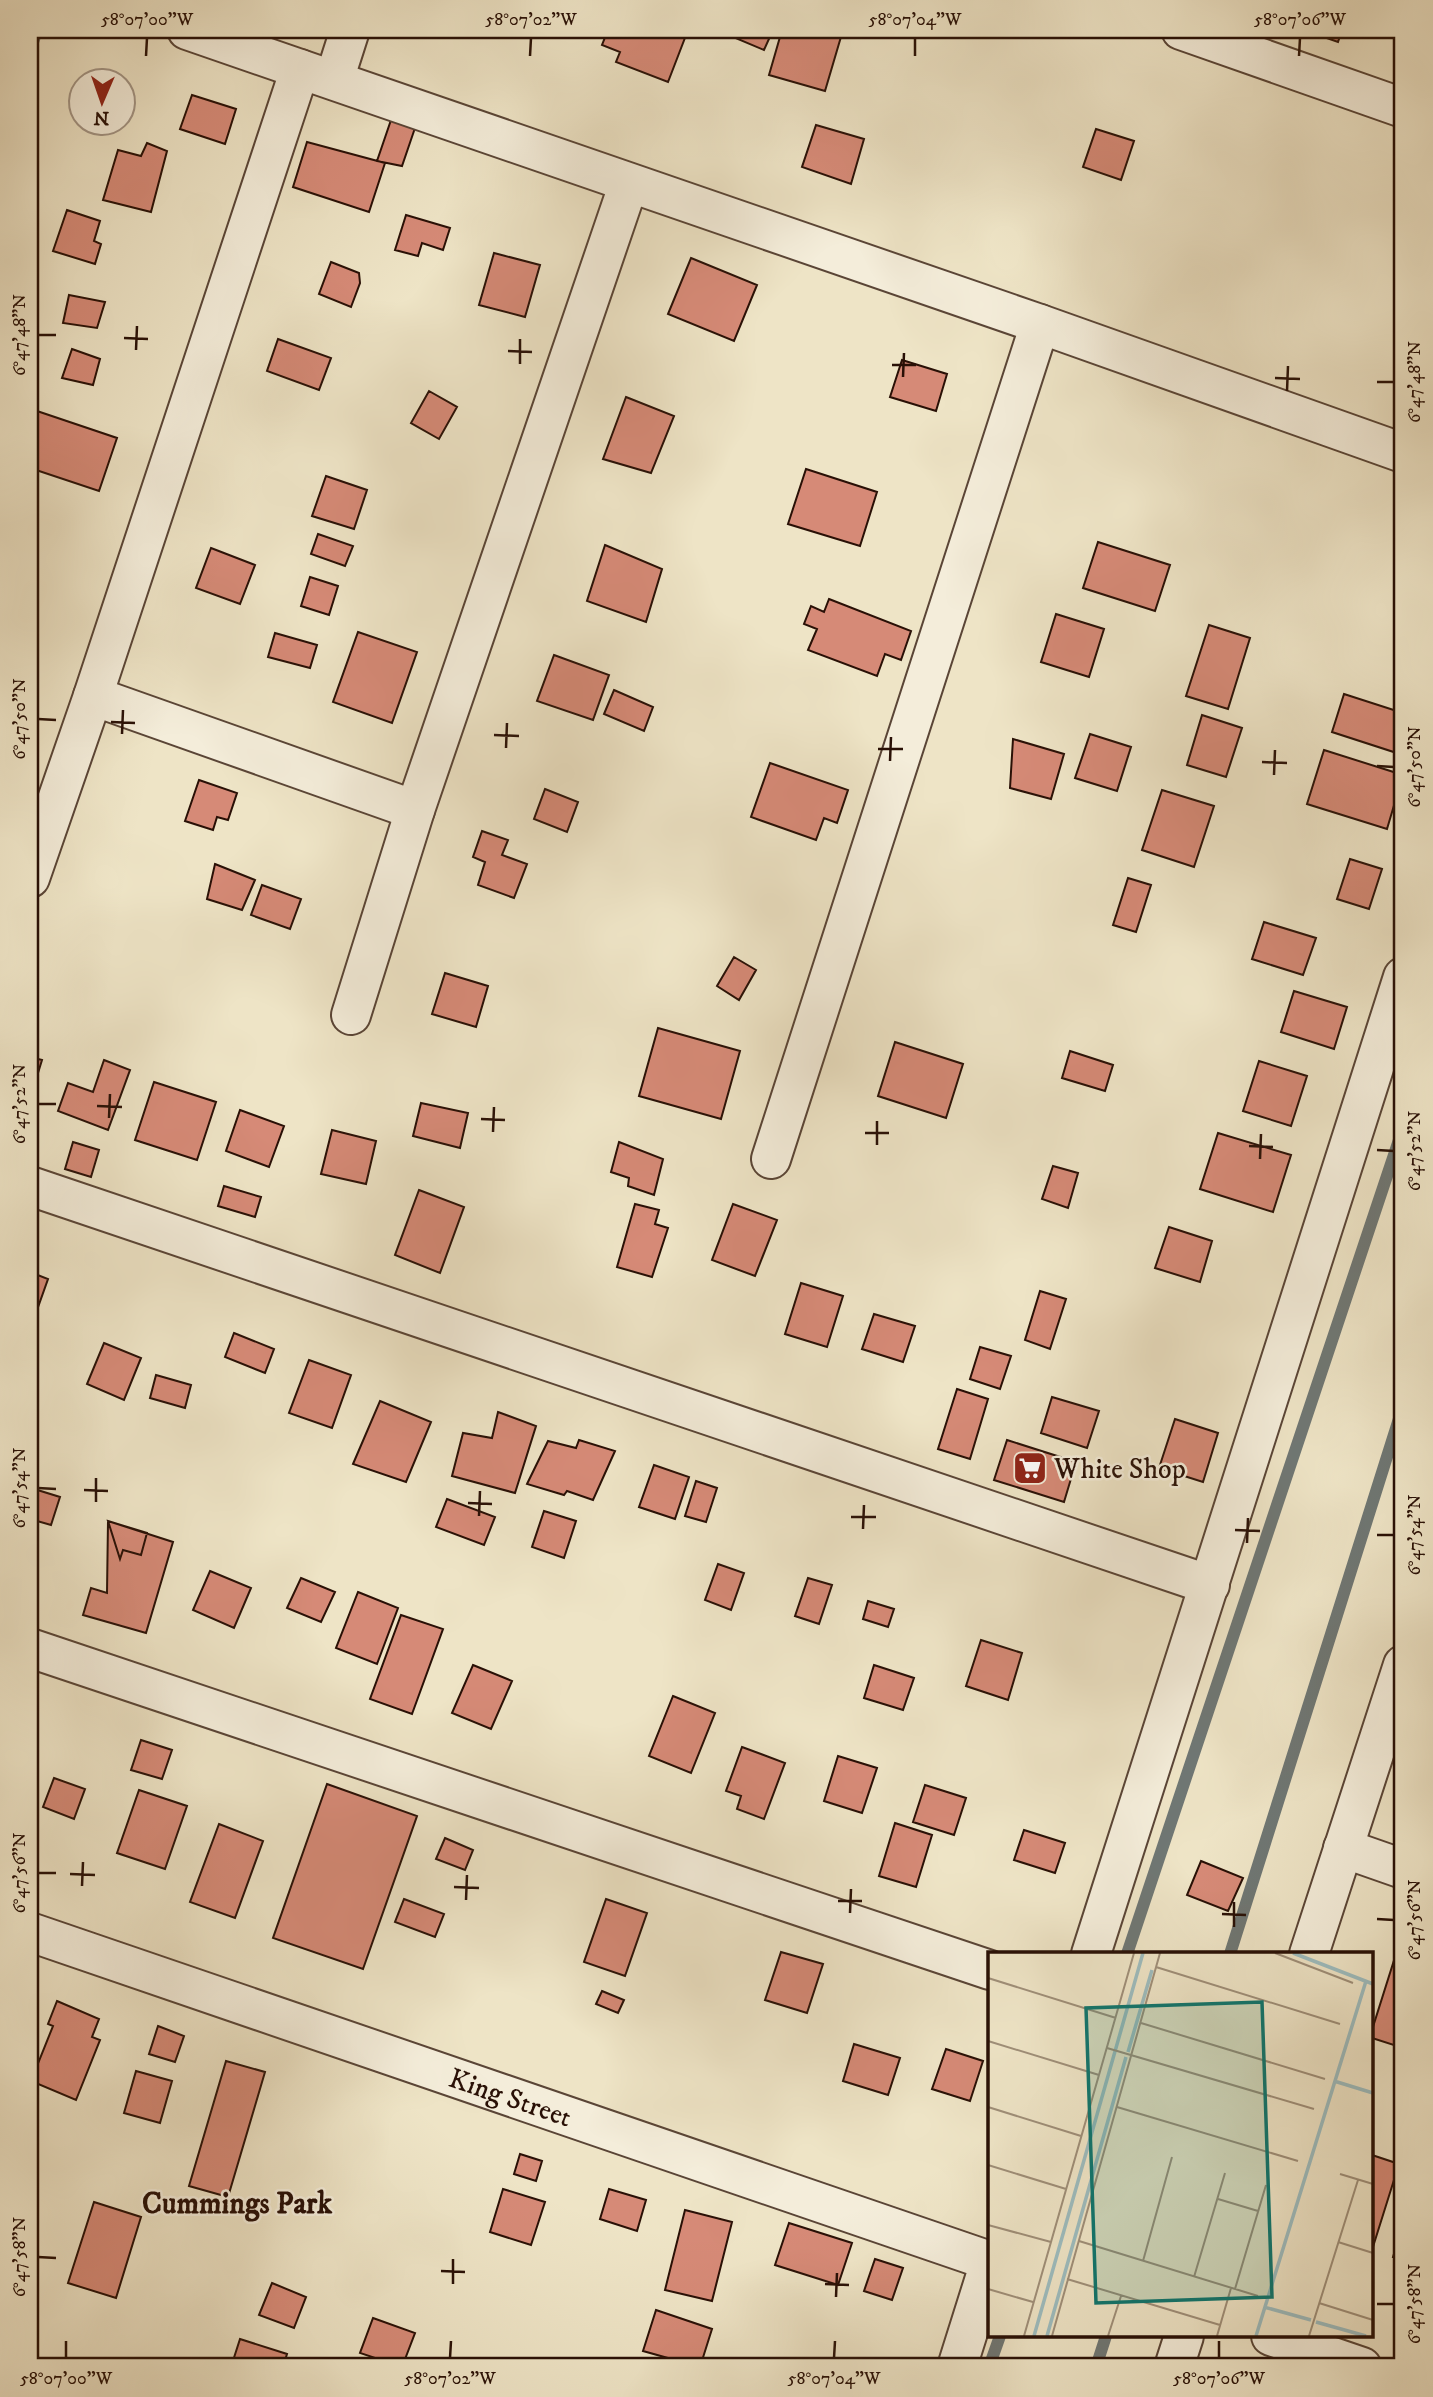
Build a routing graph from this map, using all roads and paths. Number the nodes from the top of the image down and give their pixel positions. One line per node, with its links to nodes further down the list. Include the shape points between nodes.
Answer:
1 (187, 30): 5 (street)
2 (350, 30): 5 (street)
3 (1181, 30): 4 (street)
4 (1233, 38): 6 (street)
5 (317, 75): 7 (street); 10 (street)
6 (1403, 108)
7 (629, 183): 8 (street); 11 (street)
8 (1040, 324): 9 (street); 15 (street)
9 (1403, 453)
10 (93, 696): 11 (street); 12 (street)
11 (415, 810): 14 (street)
12 (30, 878)
13 (1403, 977): 17 (street)
14 (351, 1015)
15 (771, 1159)
16 (30, 1186): 17 (street)
17 (1210, 1585): 23 (street)
18 (30, 1648): 25 (street)
19 (1403, 1665): 20 (street)
20 (1343, 1848): 21 (street); 24 (street)
21 (1403, 1869)
22 (30, 1932): 26 (street, King Street)
23 (1092, 1952)
24 (1310, 1952)
25 (988, 1969)
26 (988, 2261)
27 (988, 2268): 30 (street)
28 (1183, 2338): 31 (street)
29 (1277, 2338): 32 (street)
30 (957, 2367)
31 (1174, 2367)
32 (1362, 2367)

